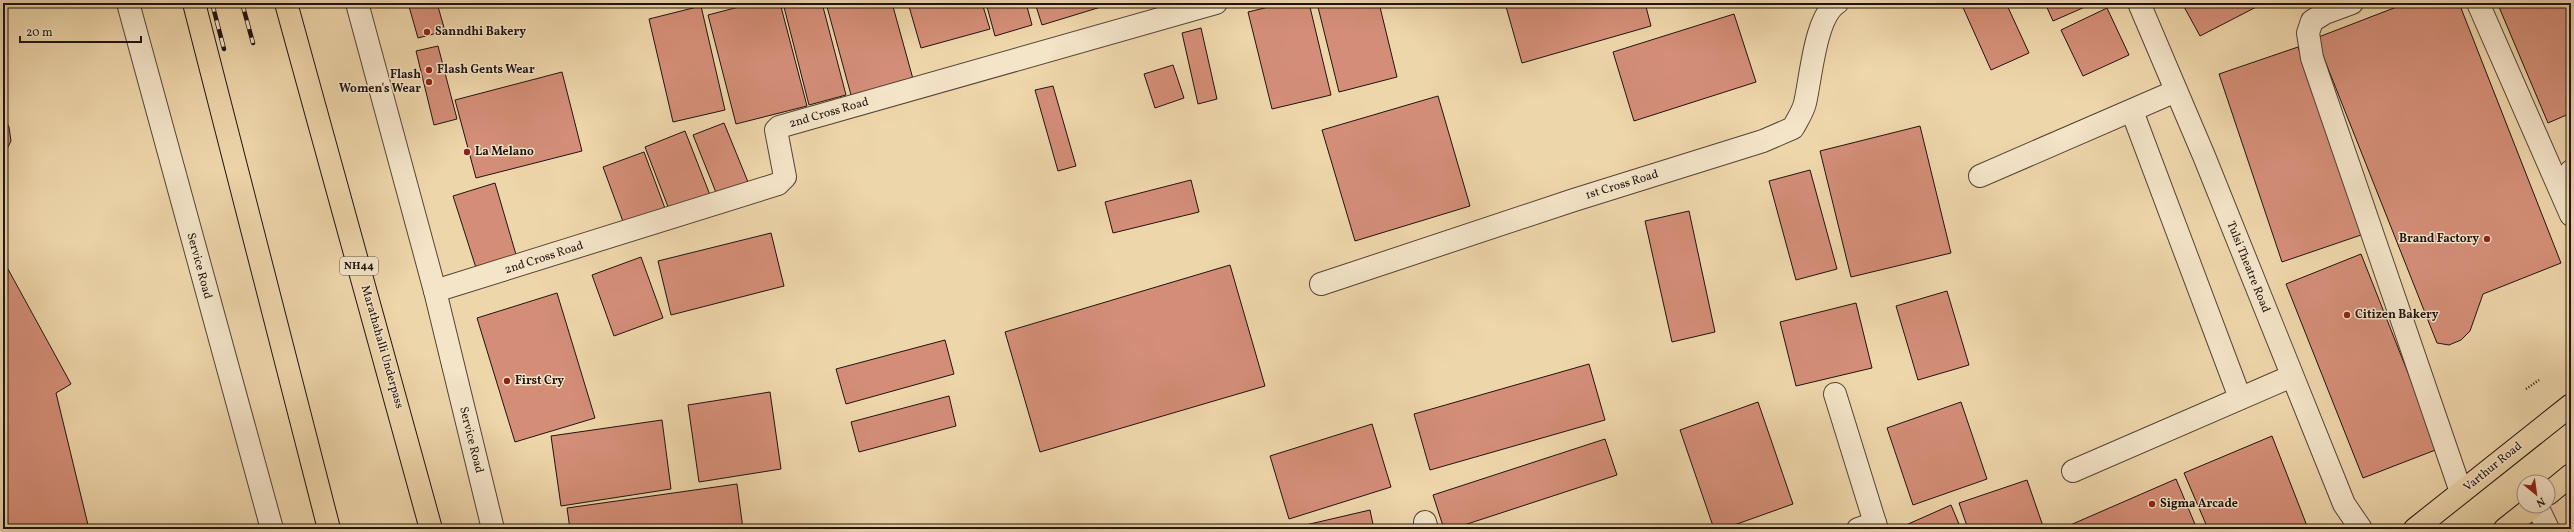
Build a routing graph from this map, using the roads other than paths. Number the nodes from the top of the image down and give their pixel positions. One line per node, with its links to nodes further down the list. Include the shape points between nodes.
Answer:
1 (128, 3): 29 (street, Service Road)
2 (194, 3): 30 (main road)
3 (286, 3): 31 (main road, Marathahalli Underpass / NH44)
4 (357, 3): 17 (street, Service Road)
5 (1216, 3): 17 (street, 2nd Cross Road, via 779,127 776,130 785,177 778,184)
6 (1837, 3): 16 (street, 1st Cross Road, via 1829,8 1819,36 1804,105 1793,128 1763,141 1574,200)
7 (2138, 3): 10 (street, Tulsi Theatre Road)
8 (2352, 3): 25 (street, via 2312,21 2308,33 2312,58)
9 (2478, 3): 15 (street)
10 (2176, 91): 11 (street); 18 (street, Tulsi Theatre Road)
11 (2132, 111): 13 (street); 20 (street)
12 (2571, 170): 14 (street)
13 (1980, 176)
14 (2571, 186)
15 (2571, 215)
16 (1321, 284)
17 (435, 291): 32 (street, Service Road)
18 (2292, 376): 20 (street); 33 (street, Tulsi Theatre Road, via 2344,504)
19 (1835, 394): 28 (street)
20 (2240, 398): 22 (street)
21 (2571, 405): 25 (main road, Varthur Road)
22 (2073, 470)
23 (2571, 475): 24 (main road)
24 (2556, 487)
25 (2461, 492): 34 (main road, Varthur Road)
26 (2525, 514): 35 (main road)
27 (2540, 514): 36 (street)
28 (1870, 527)
29 (272, 529)
30 (329, 529)
31 (431, 529)
32 (493, 529)
33 (2361, 529)
34 (2415, 529)
35 (2505, 529)
36 (2548, 529)

